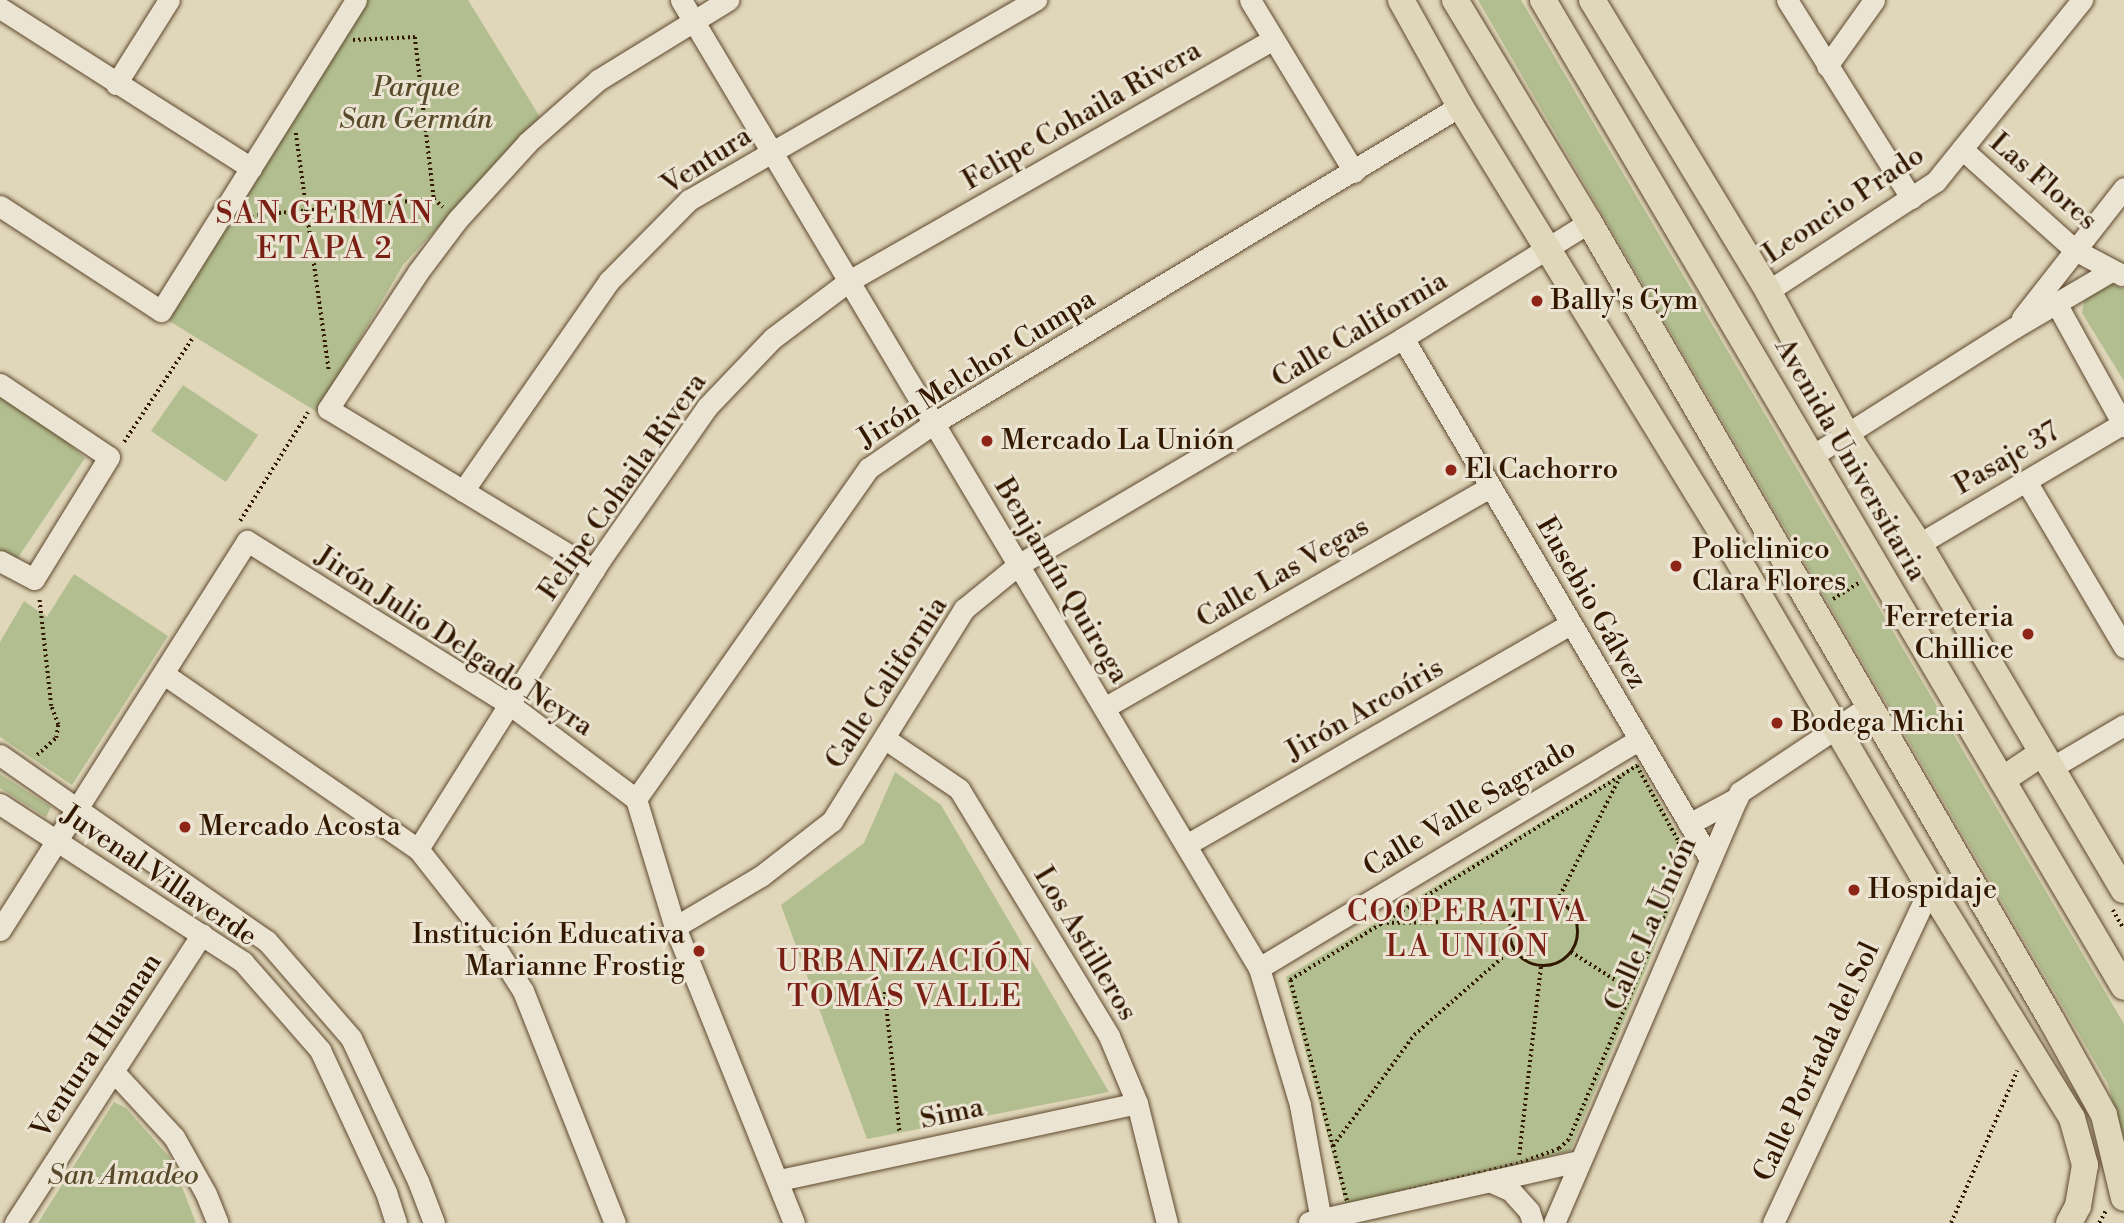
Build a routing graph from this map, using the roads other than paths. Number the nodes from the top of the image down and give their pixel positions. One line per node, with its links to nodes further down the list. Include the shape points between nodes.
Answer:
1 (169, 0): 18 (street)
2 (356, 0): 22 (street)
3 (681, 0): 15 (street, Benjamín Quiroga)
4 (728, 0): 15 (street)
5 (1036, 0): 21 (street, Ventura)
6 (1250, 0): 16 (street)
7 (1401, 0): 19 (main road)
8 (1455, 0): 27 (main road)
9 (1544, 0): 40 (main road, Avenida Universitaria)
10 (1592, 0): 32 (main road, Avenida Universitaria)
11 (1787, 0): 17 (street)
12 (1874, 0): 17 (street)
13 (2082, 0): 20 (street, Leoncio Prado)
14 (0, 8): 18 (street)
15 (693, 20): 21 (street, Benjamín Quiroga); 43 (street, via 598,80 528,142 458,219 325,405)
16 (1273, 39): 23 (street); 31 (street, Felipe Cohaila Rivera)
17 (1827, 66): 25 (street)
18 (116, 83): 22 (street)
19 (1461, 106): 23 (street, Jirón Melchor Cumpa); 28 (main road)
20 (1962, 149): 25 (street, Leoncio Prado, via 1936,181); 29 (street, Las Flores)
21 (772, 152): 31 (street, Benjamín Quiroga); 43 (street, Ventura, via 689,200 609,281)
22 (251, 169): 26 (street, via 161,311)
23 (1354, 172): 37 (street, Jirón Melchor Cumpa)
24 (2124, 188): 29 (street)
25 (1910, 198): 32 (street, Leoncio Prado)
26 (0, 206)
27 (1589, 222): 28 (street, Calle California); 52 (main road)
28 (1547, 249): 35 (street, Calle California); 55 (main road)
29 (2074, 250): 30 (street, Las Flores); 34 (street)
30 (2118, 273): 33 (street)
31 (849, 281): 37 (street, Benjamín Quiroga); 47 (street, Felipe Cohaila Rivera, via 774,338 707,407)
32 (1768, 291): 39 (main road, Avenida Universitaria)
33 (2056, 303): 34 (street); 38 (street)
34 (2014, 328): 39 (street)
35 (1403, 338): 42 (street, Eusebio Gálvez); 46 (street, Calle California)
36 (0, 384): 45 (street, via 109,457 34,579)
37 (934, 423): 46 (street, Benjamín Quiroga); 62 (street, Jirón Melchor Cumpa, via 869,468)
38 (2124, 424): 41 (street, Pasaje 37)
39 (1847, 435): 40 (street); 44 (main road, Avenida Universitaria)
40 (1812, 456): 60 (main road, Avenida Universitaria)
41 (2026, 481): 44 (street, Pasaje 37); 49 (street)
42 (1490, 487): 48 (street, Eusebio Gálvez); 53 (street, Calle Las Vegas)
43 (463, 491): 47 (street)
44 (1919, 544): 59 (main road, Avenida Universitaria)
45 (0, 561)
46 (1018, 565): 53 (street, Benjamín Quiroga); 56 (street, Calle California, via 964,609)
47 (594, 570): 51 (street, Felipe Cohaila Rivera)
48 (1571, 624): 57 (street, Eusebio Gálvez); 67 (street, Jirón Arcoíris)
49 (2124, 647)
50 (164, 674): 51 (street, Jirón Julio Delgado Neyra, via 247,541); 64 (street); 68 (street)
51 (509, 704): 62 (street, Jirón Julio Delgado Neyra); 68 (street, Felipe Cohaila Rivera)
52 (1869, 706): 55 (street, Calle La Unión); 83 (main road, via 2104,1115)
53 (1104, 708): 67 (street, Benjamín Quiroga)
54 (2124, 725): 59 (street)
55 (1835, 727): 61 (street, Calle La Unión); 71 (main road)
56 (884, 738): 73 (street, Calle California, via 832,821 761,876); 79 (street, Los Astilleros, via 959,789 1109,1037)
57 (1639, 740): 65 (street, Eusebio Gálvez); 76 (street, Calle Valle Sagrado)
58 (0, 755): 64 (street, Juvenal Villaverde)
59 (2046, 760): 60 (main road); 70 (main road, Avenida Universitaria)
60 (2002, 780): 77 (main road, Avenida Universitaria)
61 (1737, 798): 65 (street); 69 (street, Calle La Unión)
62 (636, 799): 73 (street)
63 (0, 804): 66 (street, Juvenal Villaverde)
64 (78, 809): 66 (street); 89 (street, Juvenal Villaverde, via 267,941 351,1038)
65 (1689, 824): 69 (street, Eusebio Gálvez)
66 (57, 841): 74 (street); 75 (street, Juvenal Villaverde)
67 (1186, 845): 76 (street, Benjamín Quiroga)
68 (418, 849): 90 (street, via 523,990)
69 (1710, 859): 80 (street, Calle La Unión, via 1640,995)
70 (2117, 861): 72 (main road, Avenida Universitaria)
71 (1930, 888): 84 (main road, via 2072,1118 2085,1165); 95 (street, Calle Portada del Sol)
72 (2124, 890)
73 (675, 926): 81 (street)
74 (0, 930)
75 (202, 934): 78 (street, Ventura Huaman); 88 (street, Juvenal Villaverde, via 243,962 320,1050)
76 (1259, 968): 85 (street, Benjamín Quiroga, via 1300,1105)
77 (2124, 988)
78 (113, 1071): 86 (street, Ventura Huaman); 87 (street, via 174,1138)
79 (1138, 1103): 81 (street, Sima); 92 (street, Los Astilleros)
80 (1579, 1161): 82 (street); 94 (street, Calle La Unión)
81 (779, 1180): 91 (street)
82 (1489, 1181): 85 (street); 93 (street, via 1511,1191 1529,1211)
83 (2124, 1198)
84 (2073, 1215)
85 (1314, 1221)
86 (15, 1223)
87 (218, 1223)
88 (397, 1223)
89 (434, 1223)
90 (615, 1223)
91 (794, 1223)
92 (1167, 1223)
93 (1533, 1223)
94 (1554, 1223)
95 (1773, 1223)

